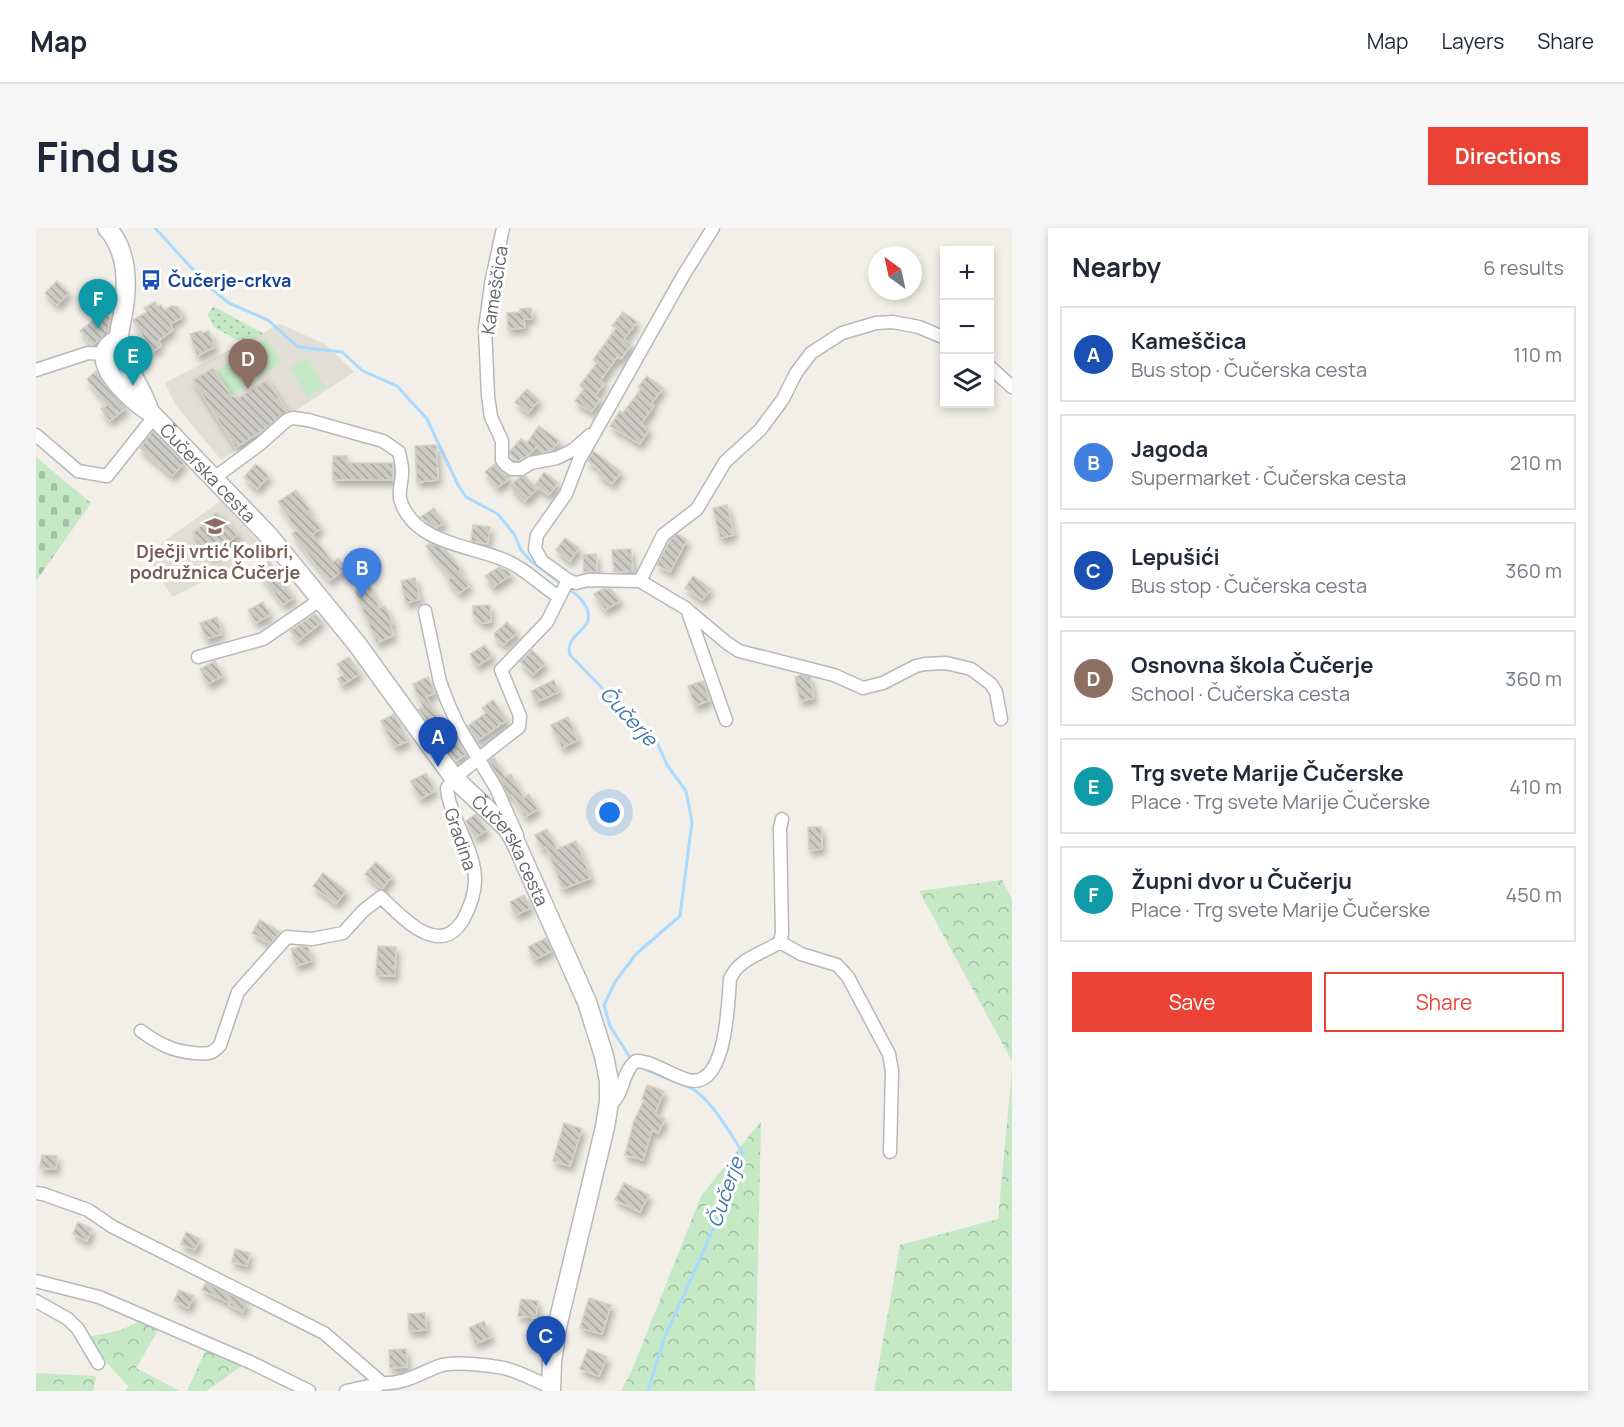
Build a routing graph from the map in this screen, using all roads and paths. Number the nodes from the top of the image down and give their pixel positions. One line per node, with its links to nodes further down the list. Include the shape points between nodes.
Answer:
1 (107, 228): 5 (street, via 118,245 126,270)
2 (503, 228): 11 (street, Kameščica, via 485,329 488,396 491,417 502,441 502,460 512,469 521,469 557,458)
3 (713, 228): 11 (street, Kameščica)
4 (940, 336): 14 (street, via 919,327 876,323 842,333 812,353 760,430 725,462 697,509 663,535)
5 (119, 339): 6 (street, via 108,345); 10 (street)
6 (104, 354): 7 (street, via 88,353); 10 (street, via 107,368 122,387)
7 (36, 370)
8 (994, 371): 9 (street)
9 (1012, 387)
10 (152, 414): 12 (street, via 106,476 78,471); 13 (street, Čučerska cesta)
11 (594, 434): 15 (street, Kameščica, via 566,494 535,542 542,561)
12 (36, 435)
13 (214, 478): 15 (street, via 293,418 383,441 399,452 400,500 427,533 502,559 530,575); 16 (street, Čučerska cesta, via 269,536)
14 (640, 581): 15 (street, via 588,580); 17 (street)
15 (564, 587): 22 (street, via 547,622 501,670 520,716 519,727)
16 (320, 600): 19 (street, via 263,639); 23 (street, Čučerska cesta, via 357,644)
17 (687, 609): 20 (street, via 739,651 834,675 863,688 925,664 946,663 971,669 996,692); 21 (street)
18 (425, 611): 22 (street, via 440,682 458,725)
19 (198, 657)
20 (1001, 719)
21 (726, 720)
22 (479, 760): 23 (street); 25 (street, via 518,833)
23 (454, 778): 25 (street, Čučerska cesta, via 507,828); 27 (street, Gradina, via 447,788 448,801 475,880 468,911 453,932 444,936 423,933 381,897 343,933 312,939 287,937 238,992 215,1051 177,1052)
24 (782, 819): 26 (street)
25 (515, 842): 28 (street, Čučerska cesta, via 587,1002 604,1056)
26 (780, 942): 28 (street, via 734,970 723,1044 717,1062 706,1076 690,1081 636,1061 629,1066 617,1099); 29 (street, via 837,966 848,977 889,1054)
27 (141, 1031)
28 (609, 1104): 35 (street, Čučerska cesta, via 557,1327)
29 (890, 1152)
30 (36, 1193): 34 (street, via 88,1210 113,1227 324,1333)
31 (36, 1281): 36 (street, via 107,1300)
32 (36, 1301): 33 (street, via 68,1319)
33 (98, 1363)
34 (382, 1383): 35 (street, via 391,1384 452,1364 504,1368); 37 (street)
35 (551, 1389)
36 (309, 1391)
37 (346, 1391)

